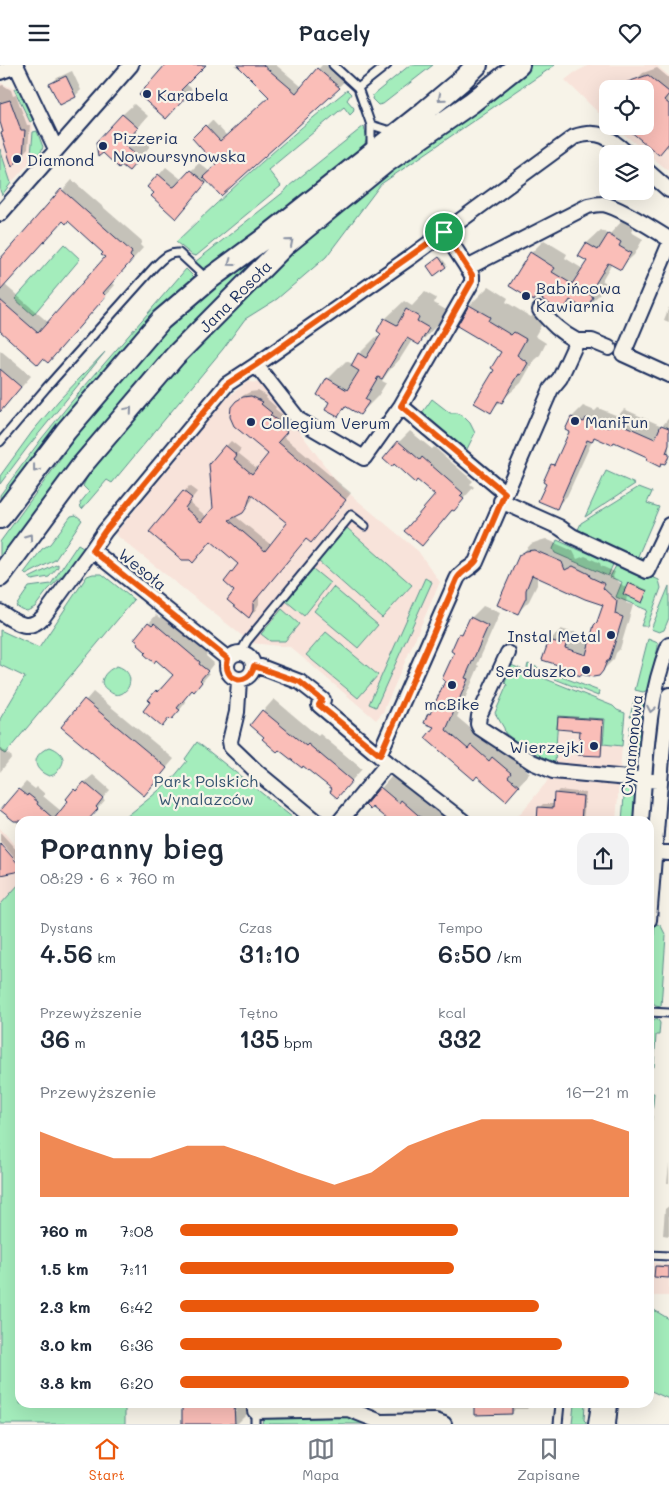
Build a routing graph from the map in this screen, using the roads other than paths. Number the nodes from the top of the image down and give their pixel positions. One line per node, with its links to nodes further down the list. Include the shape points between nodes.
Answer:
1 (131, 65): 12 (street)
2 (333, 65): 8 (lane)
3 (386, 65): 8 (lane)
4 (477, 65): 10 (main road, Jana Rosoła, one-way to 10)
5 (519, 65): 35 (main road, Jana Rosoła, one-way to 5, via 83,464 174,356 285,245 385,163)
6 (16, 66): 7 (street); 12 (street)
7 (0, 72)
8 (358, 88): 9 (lane)
9 (371, 125): 10 (lane); 13 (lane)
10 (400, 131): 13 (main road, Jana Rosoła)
11 (617, 145): 17 (street, via 604,135 589,133 574,137)
12 (56, 149): 16 (street)
13 (371, 153): 22 (main road, Jana Rosoła, one-way to 22)
14 (654, 177): 15 (street)
15 (669, 190)
16 (0, 214)
17 (444, 232): 20 (street); 26 (street)
18 (669, 239): 20 (street, via 619,211 603,204 594,205)
19 (669, 245): 21 (street)
20 (467, 268): 28 (street, via 472,281)
21 (664, 270): 27 (street, via 623,354)
22 (208, 280): 29 (lane, via 179,253 168,255); 31 (main road, Jana Rosoła, one-way to 31, via 161,320 115,372)
23 (540, 310): 24 (street, via 563,334)
24 (577, 341): 25 (street, via 592,341); 30 (street, via 560,379 551,389)
25 (610, 348)
26 (256, 365): 28 (street, via 299,420 364,458); 34 (street, via 227,384)
27 (669, 375)
28 (401, 406): 30 (street)
29 (0, 442)
30 (503, 497): 32 (street, via 572,536 647,571); 44 (street, via 476,561 457,579)
31 (0, 517)
32 (669, 525)
33 (365, 526): 38 (lane, via 351,515)
34 (92, 550): 36 (street, via 36,623 22,625); 40 (street, Wesoła)
35 (0, 577)
36 (0, 612)
37 (669, 645): 45 (street, Cynamonowa, one-way to 45, via 652,700)
38 (241, 652): 40 (street); 41 (street, via 250,657)
39 (508, 653): 45 (street, via 479,716 480,728 547,769)
40 (228, 659): 42 (street, Wesoła, via 227,670)
41 (254, 666): 42 (street, via 249,676); 44 (street, via 305,685 322,700 319,705)
42 (240, 680): 47 (street, via 231,747)
43 (669, 695): 46 (street, Cynamonowa)
44 (384, 759): 48 (street); 49 (street)
45 (644, 779): 46 (street); 50 (street, Cynamonowa)
46 (660, 781): 51 (street, Cynamonowa)
47 (310, 816)
48 (344, 816)
49 (457, 816)
50 (641, 816)
51 (654, 852): 52 (street)
52 (669, 853)
53 (654, 1012): 54 (lane)
54 (669, 1013)
55 (654, 1255): 56 (lane)
56 (669, 1256)
57 (560, 1408): 60 (lane)
58 (255, 1413): 59 (street, via 348,1409 381,1422 436,1421)
59 (444, 1424)
60 (558, 1424)

